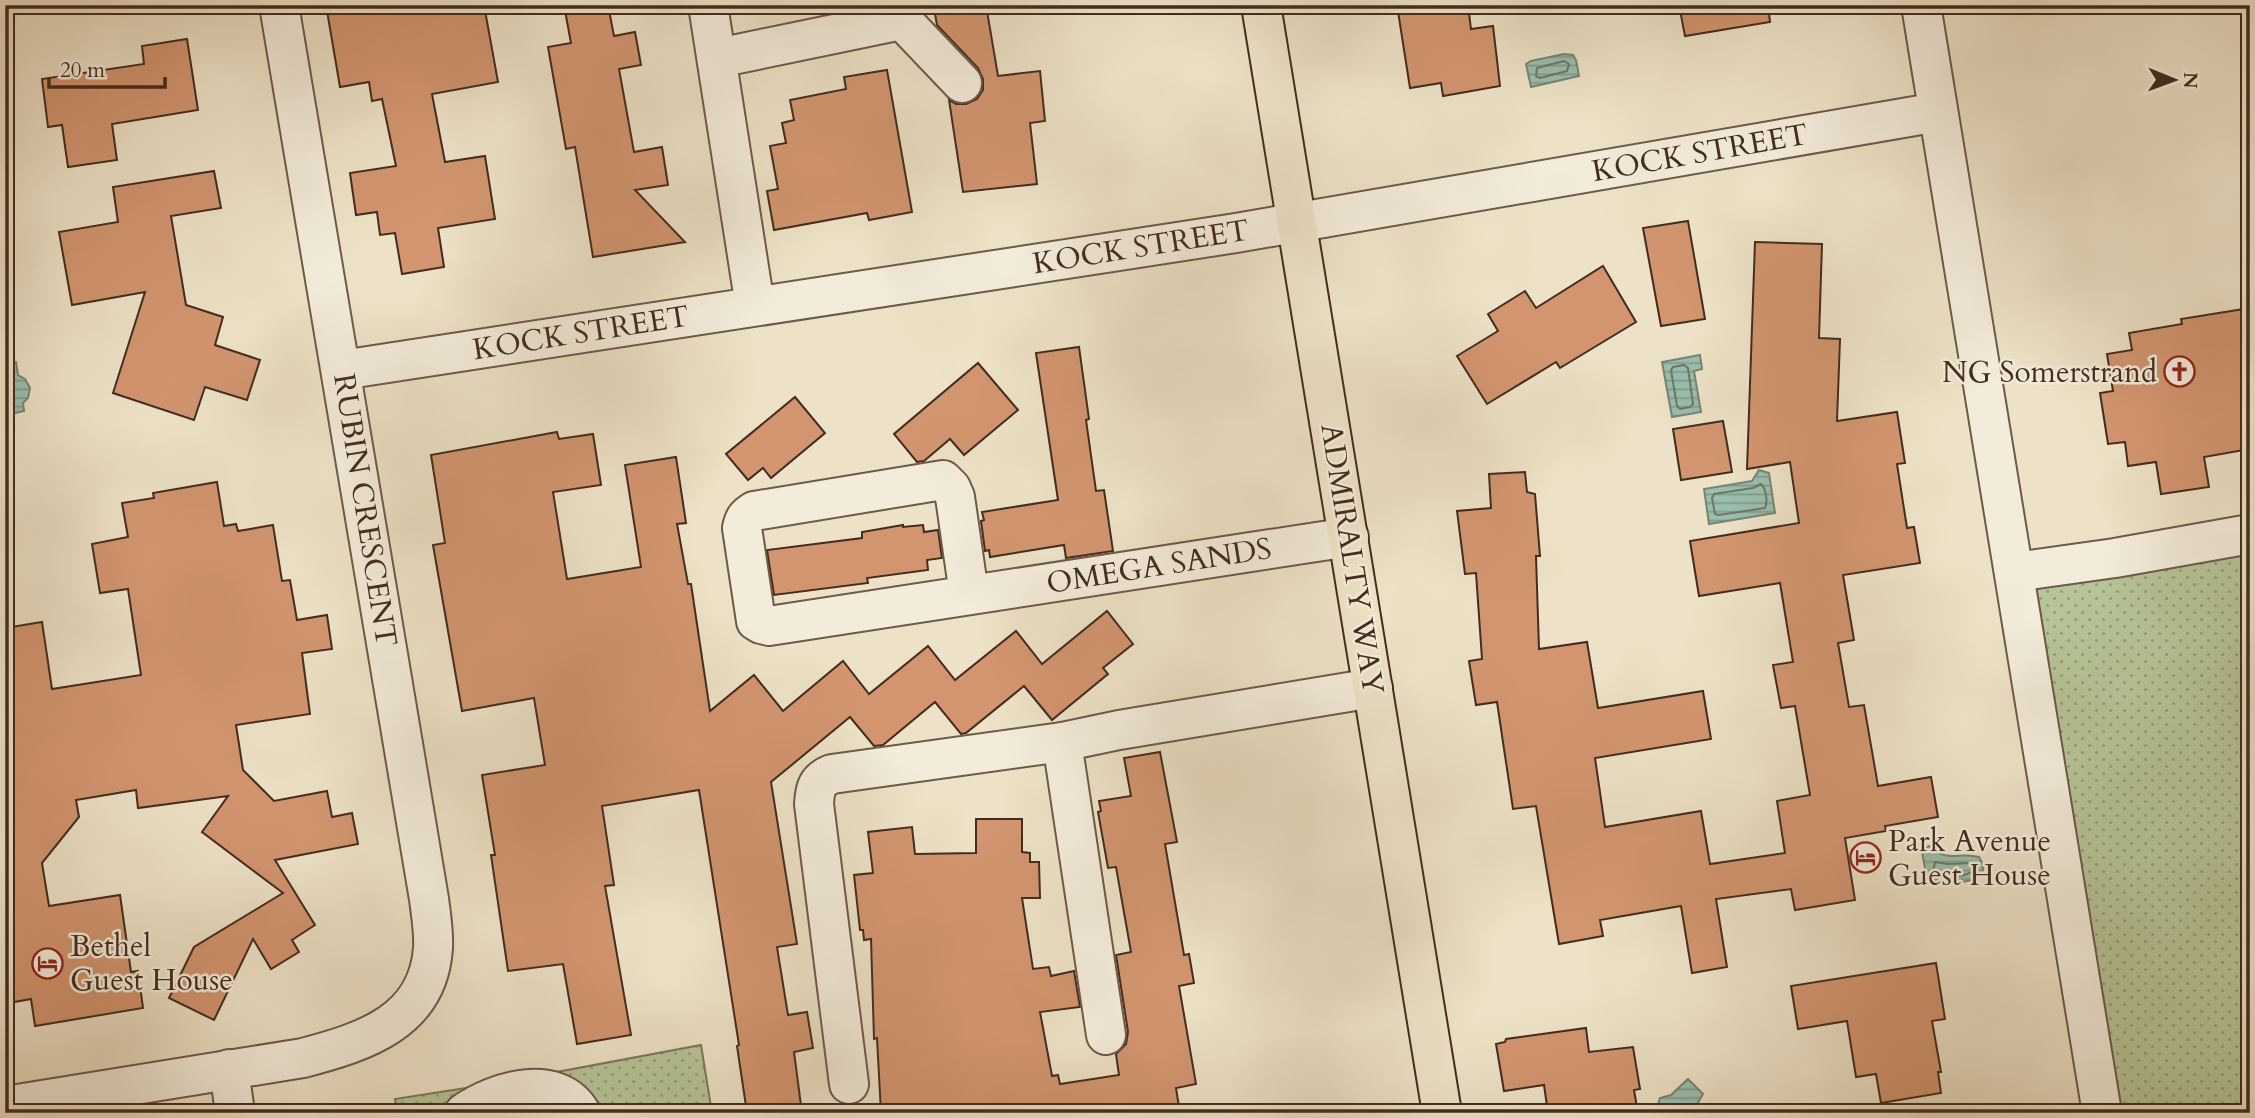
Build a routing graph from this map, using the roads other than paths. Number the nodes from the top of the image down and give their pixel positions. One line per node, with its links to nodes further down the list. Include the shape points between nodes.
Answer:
1 (279, 5): 11 (street, RUBIN CRESCENT)
2 (708, 5): 6 (street)
3 (1261, 5): 9 (main road, ADMIRALTY WAY)
4 (1921, 5): 8 (street)
5 (901, 12): 6 (street); 7 (street)
6 (718, 58): 10 (street)
7 (962, 83)
8 (1938, 112): 9 (street, KOCK STREET); 14 (street)
9 (1296, 223): 10 (street, KOCK STREET); 13 (main road, ADMIRALTY WAY)
10 (755, 306): 11 (street, KOCK STREET)
11 (342, 370): 19 (street, RUBIN CRESCENT, via 433,926 432,959 419,994 386,1029 303,1058)
12 (2250, 534): 14 (street)
13 (1349, 537): 15 (street, OMEGA SANDS); 16 (main road, ADMIRALTY WAY)
14 (2015, 572): 26 (street)
15 (970, 594): 15 (street, OMEGA SANDS, via 780,626 761,624 756,621 744,521 754,511 943,480 954,497)
16 (1373, 688): 17 (street); 25 (main road, ADMIRALTY WAY)
17 (1062, 742): 18 (street); 20 (street, via 832,774 817,783 814,804)
18 (1105, 1035)
19 (229, 1069): 21 (street, RUBIN CRESCENT); 22 (street)
20 (849, 1084)
21 (5, 1106)
22 (235, 1113)
23 (464, 1113): 24 (street, via 500,1094 539,1089 561,1093)
24 (581, 1113)
25 (1442, 1113)
26 (2102, 1113)

